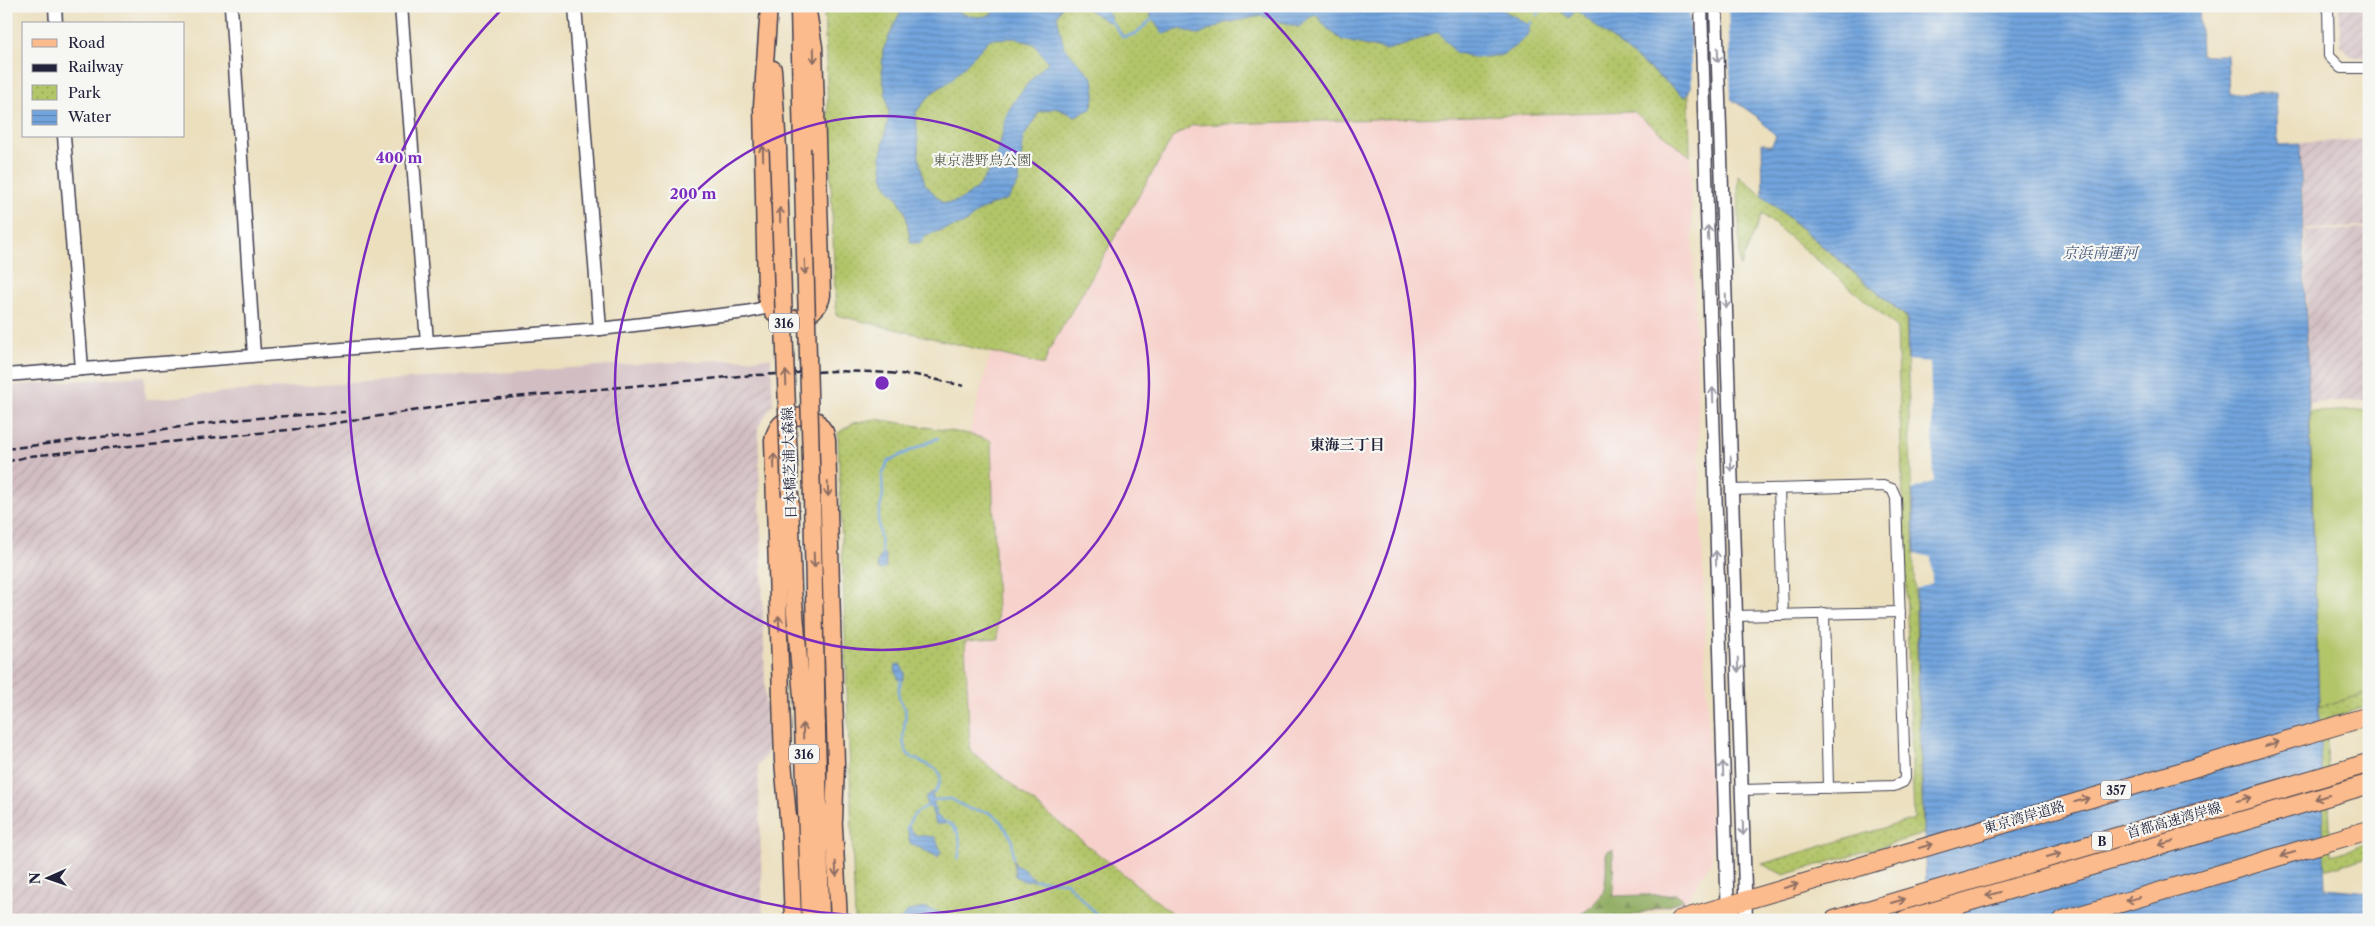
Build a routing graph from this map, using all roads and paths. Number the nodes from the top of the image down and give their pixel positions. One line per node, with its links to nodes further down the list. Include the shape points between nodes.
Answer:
1 (54, 6): 11 (street)
2 (231, 6): 17 (street)
3 (400, 6): 16 (street)
4 (575, 6): 15 (street)
5 (769, 6): 14 (main road, one-way to 5, via 762,106); 22 (main road, 日本橋芝浦大森線 / 316, one-way to 5, bridge, via 778,149)
6 (799, 6): 23 (main road, 日本橋芝浦大森線 / 316, one-way to 23, bridge)
7 (808, 6): 14 (main road, one-way to 14, via 814,47 821,303 814,312 794,318 782,317)
8 (1701, 6): 36 (street, one-way to 8, via 1718,641)
9 (1716, 6): 21 (street, one-way to 21)
10 (2328, 6): 12 (street, via 2329,56 2341,68)
11 (56, 22)
12 (2369, 68)
13 (64, 138): 18 (street)
14 (769, 306): 15 (street, via 741,313)
15 (600, 329): 16 (street)
16 (426, 342): 17 (street)
17 (254, 355): 18 (street)
18 (82, 369): 19 (street)
19 (6, 375)
20 (1779, 489): 21 (street); 24 (street, via 1883,486 1892,489 1896,498); 26 (street)
21 (1732, 490): 27 (street)
22 (793, 589): 34 (main road, 316); 38 (main road, 日本橋芝浦大森線 / 316, one-way to 22, via 802,697)
23 (814, 589): 33 (main road, 316); 39 (main road, 日本橋芝浦大森線 / 316)
24 (1900, 612): 25 (street); 31 (street, via 1905,778 1894,786)
25 (1824, 613): 26 (street); 31 (street)
26 (1783, 615): 27 (street)
27 (1736, 616): 32 (street, one-way to 32)
28 (2369, 716): 36 (highway, 東京湾岸道路 / 357, one-way to 28, via 1863,864)
29 (2369, 763): 43 (highway, 首都高速湾岸線 / B, one-way to 29)
30 (2369, 784): 44 (highway, 首都高速湾岸線 / B, one-way to 44)
31 (1828, 788): 32 (street)
32 (1742, 790): 36 (street, one-way to 36)
33 (834, 820): 34 (main road, one-way to 33, via 783,761 774,441 783,420 801,416 816,420 827,440 836,764); 40 (main road, 316, one-way to 40)
34 (789, 829): 37 (main road, 316)
35 (2369, 830): 45 (highway, one-way to 45)
36 (1734, 908): 41 (highway, 東京湾岸道路 / 357); 42 (street)
37 (793, 920)
38 (810, 920)
39 (821, 920)
40 (839, 920)
41 (1679, 920)
42 (1746, 920)
43 (1835, 920)
44 (1905, 920)
45 (2063, 920)

